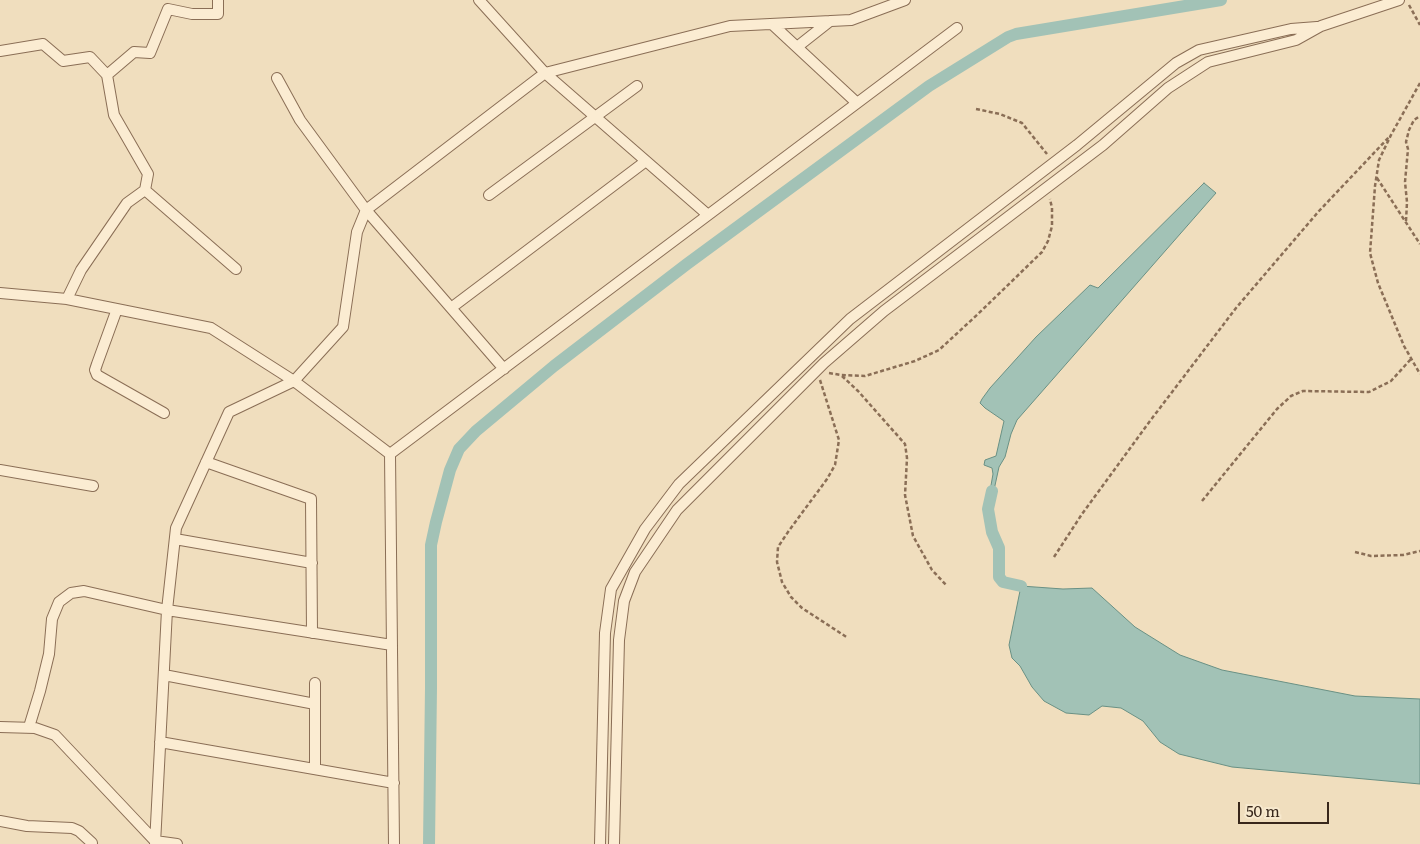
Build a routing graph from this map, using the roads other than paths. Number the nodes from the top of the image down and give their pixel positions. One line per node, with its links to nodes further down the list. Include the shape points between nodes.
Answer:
1 (218, 0): 12 (street, via 218,14 192,14 168,9 150,53 134,52)
2 (479, 0): 11 (street)
3 (905, 0): 5 (street, via 851,20)
4 (1399, 0): 7 (street)
5 (830, 21): 6 (street); 9 (street)
6 (772, 24): 9 (street); 11 (street, via 730,26)
7 (1321, 26): 18 (street, via 1291,29 1199,50 1176,64); 19 (street, via 1296,40 1208,62 1168,88)
8 (957, 28): 15 (street)
9 (797, 47): 15 (street)
10 (0, 51): 12 (street, via 43,44 63,61 90,57)
11 (545, 72): 16 (street); 22 (street)
12 (107, 75): 20 (street, via 114,115 148,174)
13 (277, 78): 22 (street, via 300,120)
14 (637, 86): 16 (street)
15 (857, 103): 23 (street)
16 (596, 116): 17 (street); 21 (street)
17 (646, 161): 23 (street); 27 (street)
18 (1038, 175): 19 (street); 29 (street, via 858,313)
19 (1047, 187): 31 (street, via 884,311)
20 (145, 190): 24 (street); 26 (street, via 127,203 81,270)
21 (489, 195)
22 (366, 210): 27 (street); 32 (street, via 357,232 343,327)
23 (708, 215): 30 (street)
24 (236, 269)
25 (0, 293): 26 (street)
26 (67, 299): 28 (street)
27 (451, 308): 30 (street)
28 (117, 309): 32 (street, via 211,328); 33 (street, via 96,364 97,375)
29 (807, 360): 31 (street); 44 (street, via 679,484 645,528 611,589)
30 (504, 369): 34 (street)
31 (817, 370): 45 (street, via 677,510 635,572 624,601)
32 (294, 381): 34 (street); 35 (street, via 229,412)
33 (164, 414)
34 (390, 454): 42 (street)
35 (206, 462): 38 (street, via 176,528); 39 (street, via 312,499)
36 (0, 470): 37 (street)
37 (93, 486)
38 (175, 539): 39 (street); 40 (street)
39 (312, 563): 41 (street)
40 (167, 610): 41 (street); 43 (street); 49 (street, via 84,590 71,593 59,602 52,619 49,654)
41 (312, 633): 42 (street)
42 (392, 646): 52 (street)
43 (164, 675): 47 (street); 50 (street)
44 (604, 677): 45 (street); 58 (street)
45 (618, 678): 59 (street)
46 (315, 682): 47 (street)
47 (315, 704): 51 (street)
48 (0, 727): 49 (street)
49 (29, 728): 55 (street, via 55,735)
50 (160, 742): 51 (street); 55 (street)
51 (314, 769): 52 (street)
52 (394, 783): 57 (street)
53 (0, 821): 54 (street, via 72,828)
54 (92, 842)
55 (155, 842): 56 (street)
56 (177, 844)
57 (394, 844)
58 (600, 844)
59 (614, 844)

